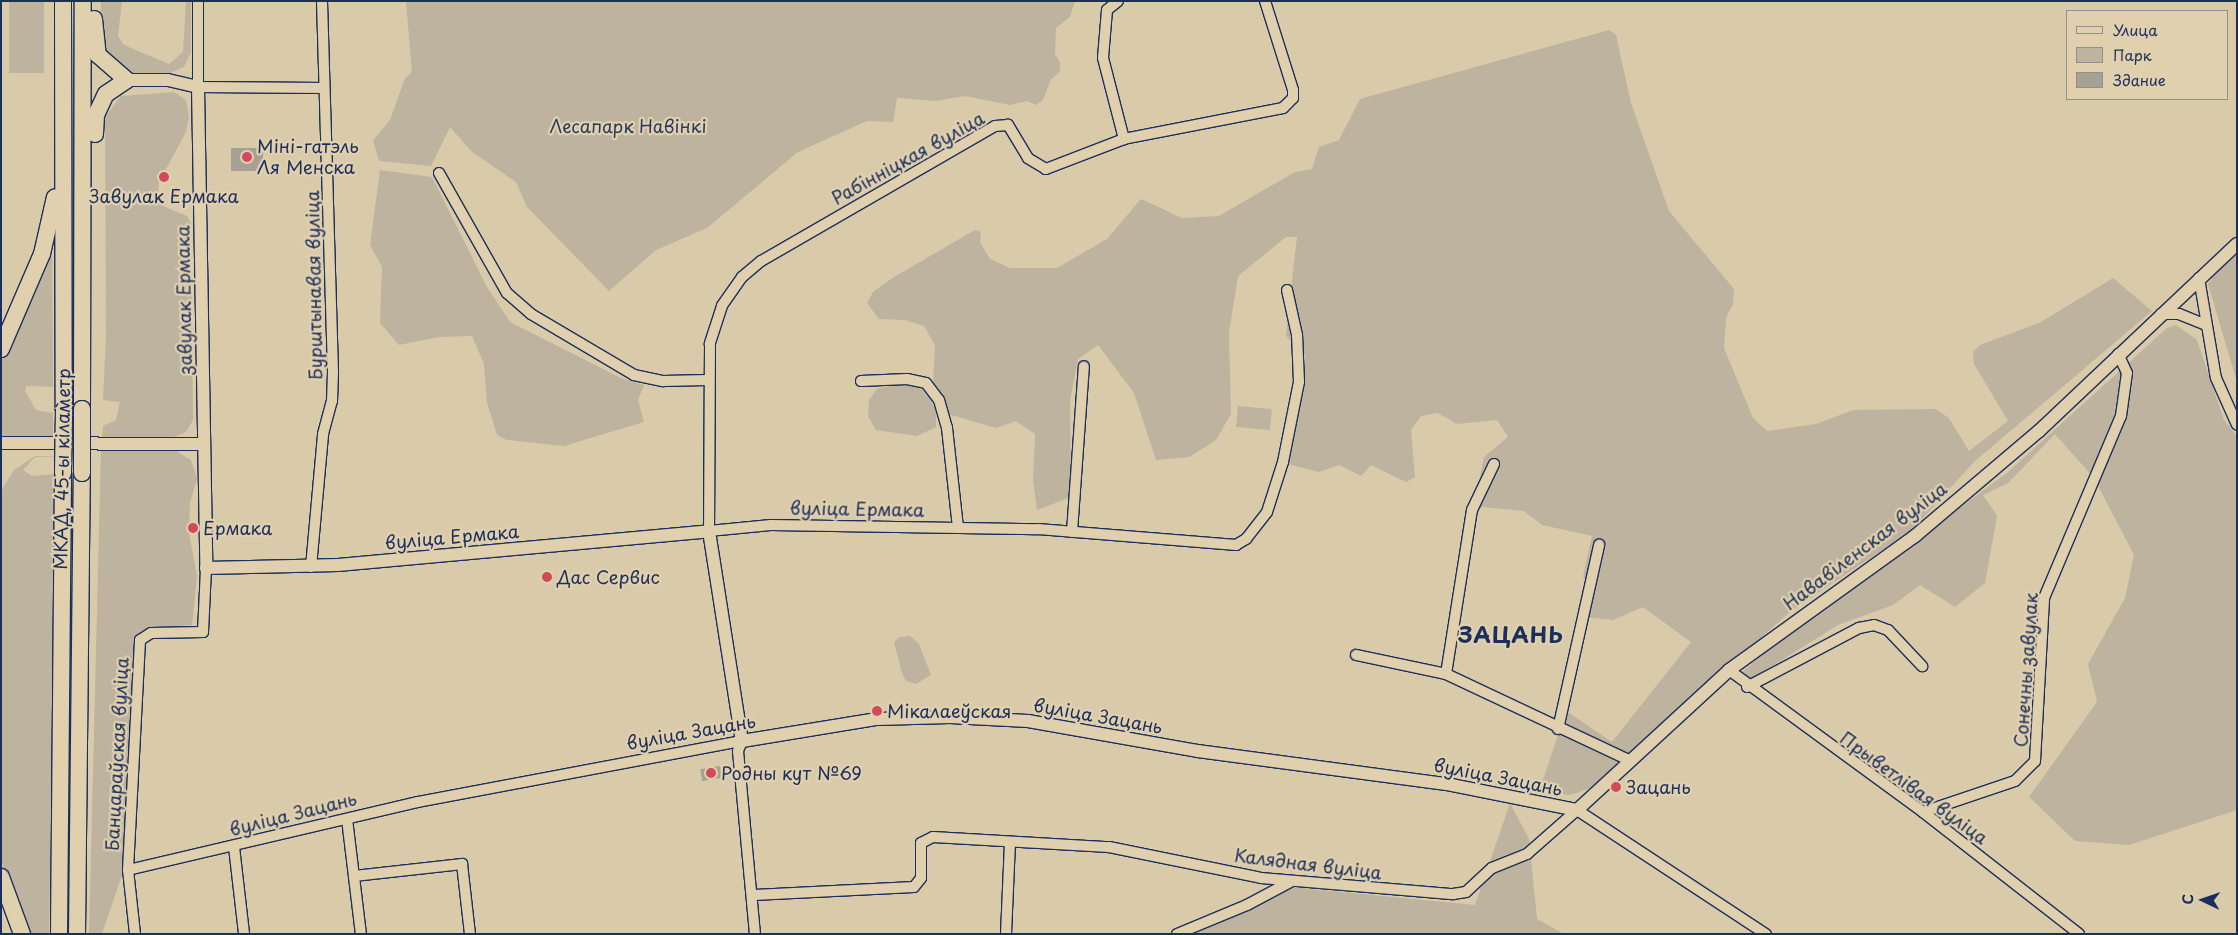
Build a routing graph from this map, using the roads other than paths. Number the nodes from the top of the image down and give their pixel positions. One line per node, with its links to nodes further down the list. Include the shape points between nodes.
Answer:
1 (198, 1): 8 (street, завулак Ермака)
2 (322, 1): 9 (street, Бурштынавая вуліца)
3 (1118, 1): 11 (street, via 1107,10 1102,58)
4 (1265, 1): 11 (street, Рабінніцкая вуліца, via 1293,90 1289,104 1274,112)
5 (87, 2): 7 (highway, via 98,55 114,73); 13 (highway, МКАД, 45-ы кіламетр)
6 (63, 4): 10 (highway, МКАД, 45-ы кіламетр)
7 (126, 80): 8 (street, via 168,80); 13 (highway, via 111,88 97,110 95,170)
8 (198, 87): 9 (street); 26 (street, завулак Ермака)
9 (324, 88): 32 (street, Бурштынавая вуліца, via 334,372 332,401 322,434)
10 (63, 118): 19 (highway, via 55,156 50,228); 53 (highway, МКАД, 45-ы кіламетр, bridge)
11 (1124, 139): 22 (street, Рабінніцкая вуліца, via 1046,169 1028,158 1008,125 970,138 761,261 742,277 714,322)
12 (439, 172): 22 (street, via 507,293 531,314 634,375 663,381)
13 (86, 202): 54 (highway, МКАД, 45-ы кіламетр, bridge)
14 (2237, 244): 15 (street, Нававіленская вуліца)
15 (2199, 278): 17 (street, Нававіленская вуліца); 18 (street)
16 (1286, 290): 30 (street, вуліца Ермака, via 1297,336 1299,382 1270,504 1264,518 1246,539 1236,545 1215,545)
17 (2160, 314): 18 (street, via 2179,314); 20 (street, Нававіленская вуліца)
18 (2206, 324): 24 (street, via 2220,392)
19 (1, 349)
20 (2118, 354): 36 (street, Нававіленская вуліца, via 2039,431 1915,536); 43 (street, Сонечны завулак, via 2127,369 2120,416 2044,598 2035,761 2015,781)
21 (1084, 366): 30 (street)
22 (707, 380): 29 (street, Рабінніцкая вуліца)
23 (861, 381): 28 (street, via 907,379 926,383 939,400 948,428)
24 (2237, 425)
25 (1, 443): 26 (street)
26 (203, 444): 33 (street, завулак Ермака)
27 (1494, 464): 37 (street, via 1472,510)
28 (958, 527): 29 (street, вуліца Ермака, via 771,525); 30 (street, вуліца Ермака)
29 (709, 531): 32 (street, вуліца Ермака); 40 (street)
30 (1072, 532)
31 (1599, 545): 39 (street)
32 (311, 567): 33 (street, вуліца Ермака)
33 (206, 568): 47 (street, Банцараўская вуліца, via 203,632 151,633 140,640)
34 (1356, 655): 37 (street)
35 (1922, 666): 38 (street, via 1888,630 1874,624 1858,628)
36 (1729, 670): 38 (street, Прыветлівая вуліца); 41 (street, Нававіленская вуліца)
37 (1446, 674): 39 (street)
38 (1747, 687): 43 (street, Прыветлівая вуліца)
39 (1558, 729): 41 (street)
40 (742, 741): 42 (street, вуліца Зацань, via 877,719 950,716 1028,720 1198,752 1452,784); 44 (street, вуліца Зацань, via 601,765); 51 (street, via 738,751)
41 (1631, 762): 42 (street, Нававіленская вуліца)
42 (1576, 810): 50 (street, Калядная вуліца, via 1527,854 1492,868 1466,892 1433,895); 62 (street, вуліца Зацань)
43 (1923, 812): 63 (street, Прыветлівая вуліца)
44 (347, 820): 46 (street, вуліца Зацань); 48 (street)
45 (1010, 842): 50 (street, Калядная вуліца, via 1109,847); 51 (street, Калядная вуліца, via 924,839 921,845 921,878 914,887); 60 (street)
46 (234, 847): 47 (street, вуліца Зацань); 56 (street)
47 (128, 870): 55 (street, Банцараўская вуліца)
48 (354, 876): 57 (street); 58 (street, via 462,864)
49 (1, 877): 52 (highway)
50 (1292, 881): 61 (street, via 1247,905)
51 (754, 895): 59 (street)
52 (22, 934)
53 (60, 934)
54 (77, 934)
55 (135, 934)
56 (244, 934)
57 (361, 934)
58 (470, 934)
59 (755, 934)
60 (1006, 934)
61 (1177, 934)
62 (1766, 934)
63 (2079, 934)

